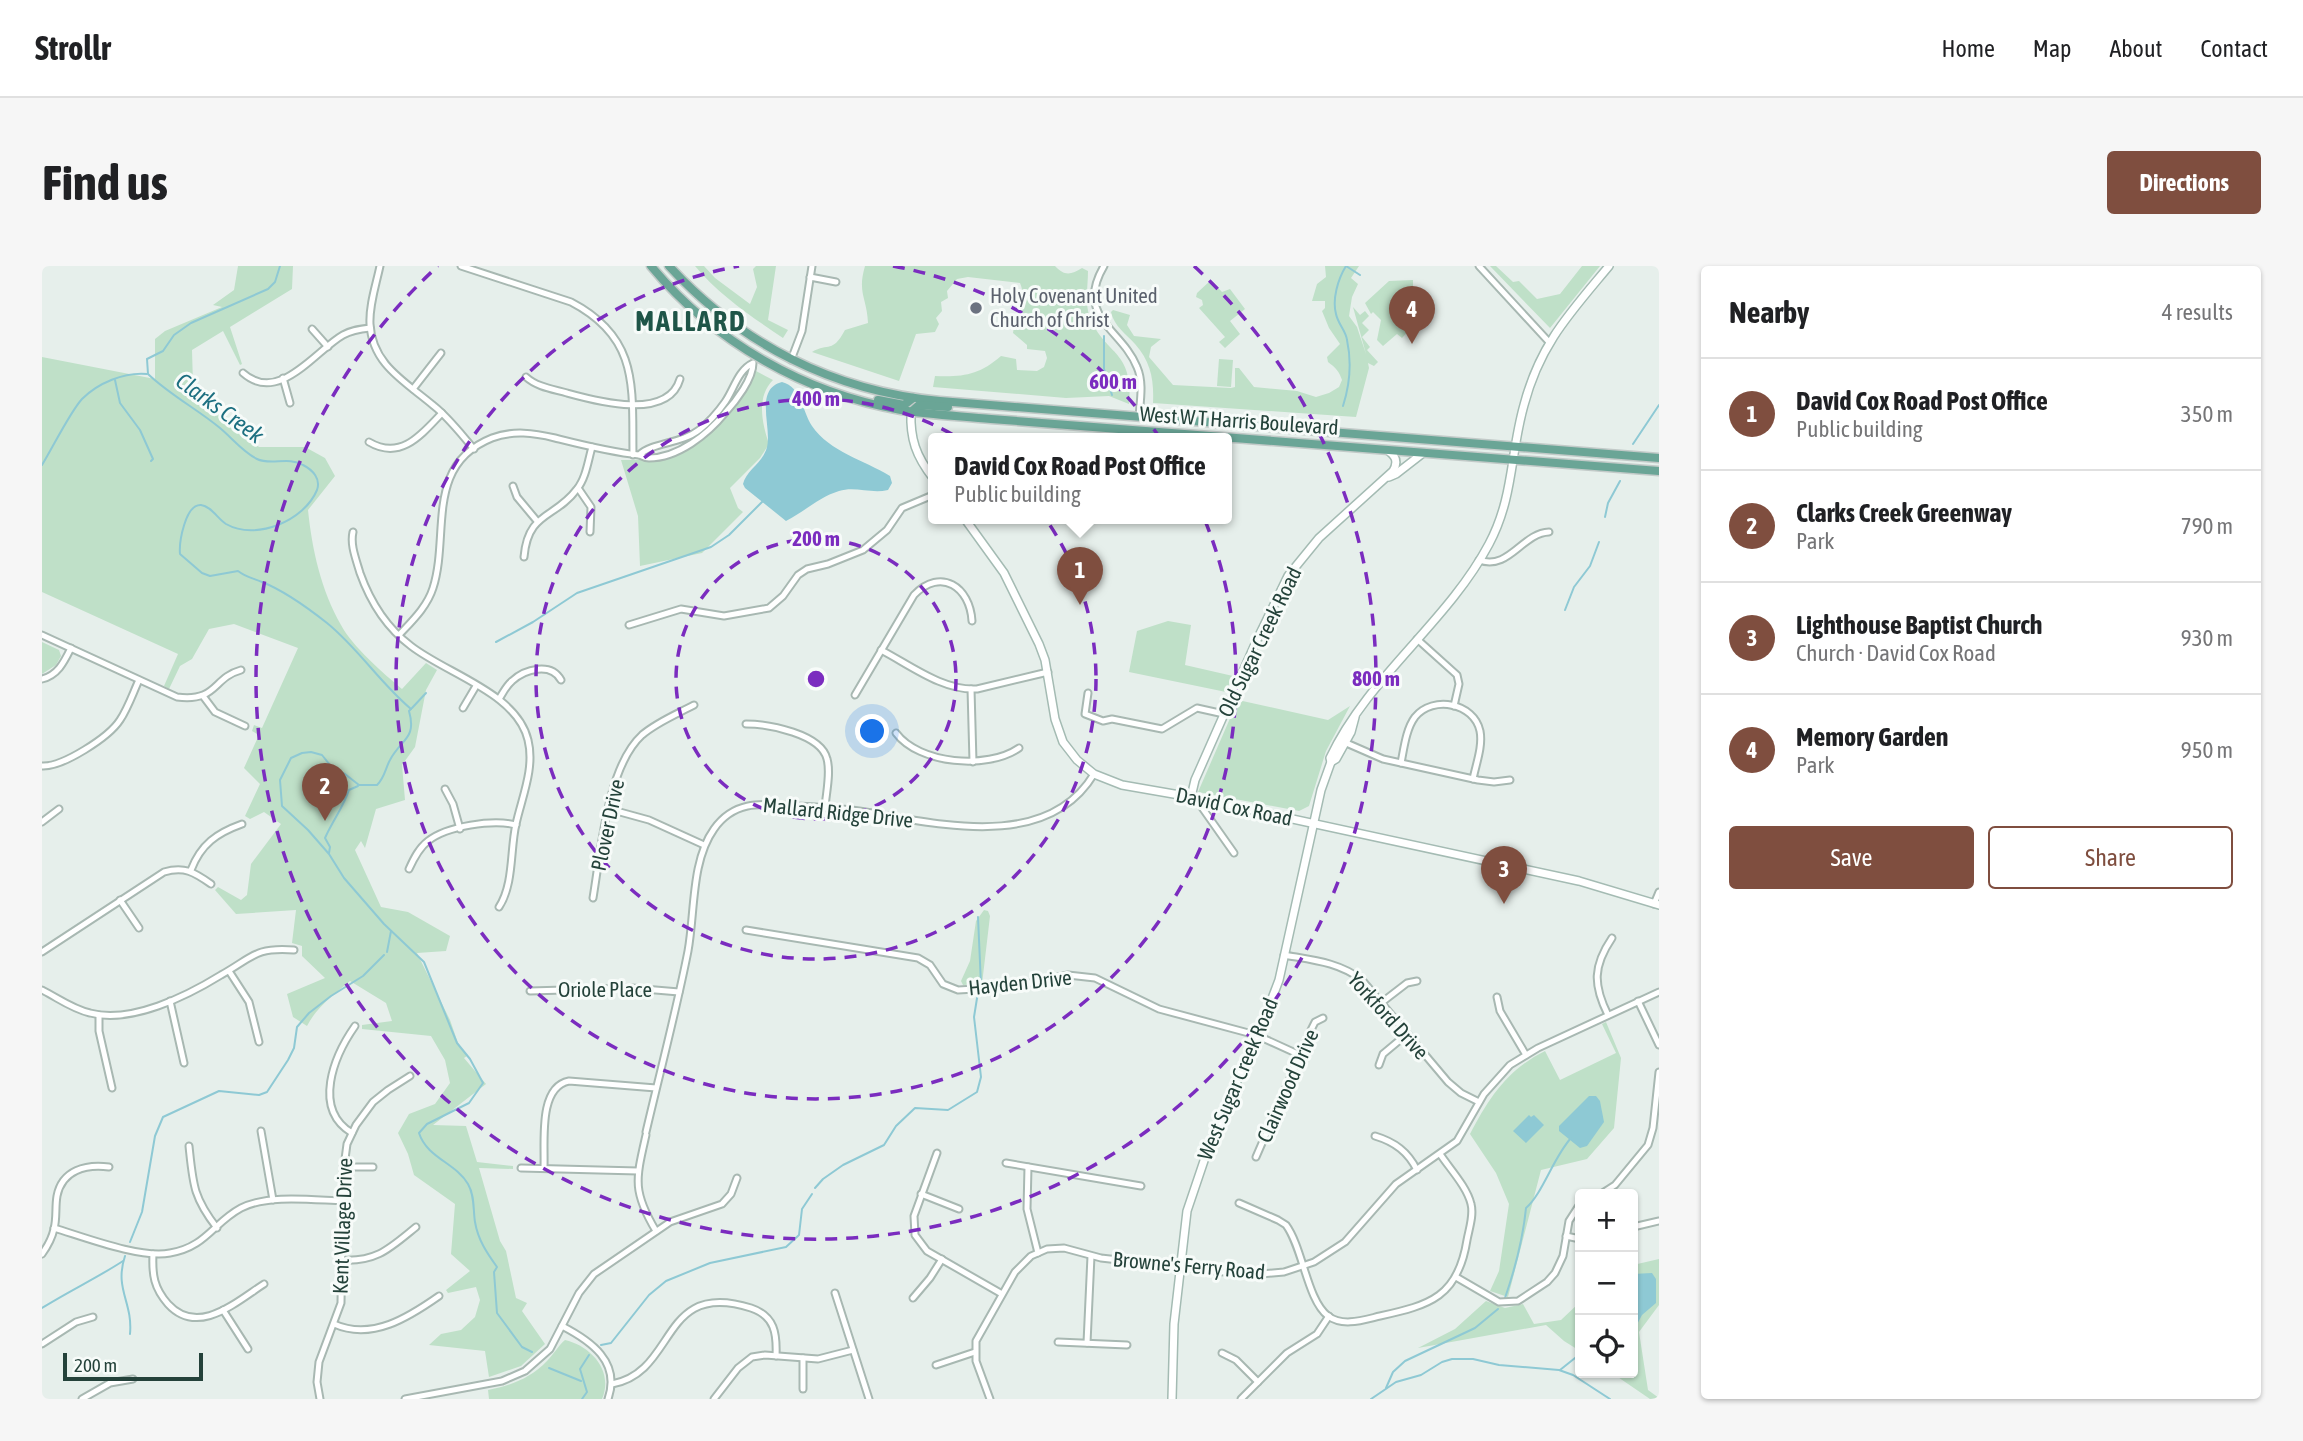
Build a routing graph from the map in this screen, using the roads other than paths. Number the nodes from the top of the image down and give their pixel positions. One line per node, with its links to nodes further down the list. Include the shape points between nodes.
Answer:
1 (380, 266): 11 (street)
2 (461, 266): 26 (street, via 560,297 594,317 610,332 626,362)
3 (651, 266): 16 (main road, West W T Harris Boulevard, via 695,312)
4 (669, 266): 17 (main road, West W T Harris Boulevard, via 730,322)
5 (811, 266): 9 (street)
6 (1104, 266): 30 (street, via 1096,287 1096,306 1106,327 1137,366)
7 (1479, 266): 13 (street)
8 (1609, 266): 13 (main road, West Sugar Creek Road)
9 (810, 277): 10 (street); 17 (street, via 802,331)
10 (836, 282)
11 (370, 327): 14 (street, via 345,334); 23 (street, via 381,359)
12 (312, 329): 14 (street)
13 (1549, 342): 34 (main road, West Sugar Creek Road, via 1530,385)
14 (328, 347): 20 (street)
15 (441, 353): 23 (street)
16 (755, 360): 21 (main road, West W T Harris Boulevard); 39 (street, via 732,405 711,429 671,452 648,458)
17 (791, 360): 24 (main road, West W T Harris Boulevard, via 851,384)
18 (243, 373): 20 (street, via 260,382)
19 (526, 377): 26 (street, via 542,386)
20 (283, 378): 25 (street)
21 (798, 378): 24 (main road, via 900,404); 28 (main road, West W T Harris Boulevard, via 856,400)
22 (680, 379): 26 (street, via 667,395)
23 (413, 389): 29 (street)
24 (913, 398): 27 (main road, West W T Harris Boulevard)
25 (290, 402)
26 (632, 405): 39 (street)
27 (1025, 408): 28 (main road, via 921,405); 30 (main road, West W T Harris Boulevard)
28 (911, 412): 31 (main road, West W T Harris Boulevard); 42 (main road, via 914,447)
29 (442, 413): 33 (street, via 406,446 384,448); 36 (street)
30 (1139, 417): 34 (main road, West W T Harris Boulevard)
31 (1174, 433)
32 (1232, 438): 37 (main road, West W T Harris Boulevard)
33 (369, 442)
34 (1516, 446): 40 (main road, West W T Harris Boulevard); 41 (main road, West Sugar Creek Road)
35 (592, 447): 36 (street, via 520,433 495,437); 39 (street); 46 (street)
36 (474, 449): 58 (street, via 453,473 444,494 429,597)
37 (1387, 450): 38 (main road, West W T Harris Boulevard); 44 (main road, via 1396,463)
38 (1423, 453): 41 (main road, West W T Harris Boulevard); 44 (main road, Old Sugar Creek Road)
39 (636, 455)
40 (1659, 458)
41 (1514, 460): 43 (main road, West W T Harris Boulevard); 54 (main road, West Sugar Creek Road, via 1506,504)
42 (928, 470)
43 (1659, 471)
44 (1388, 477): 76 (main road, Old Sugar Creek Road, via 1318,538 1299,561 1275,602)
45 (513, 486): 48 (street)
46 (578, 488): 48 (street); 52 (street, via 591,507)
47 (928, 497): 56 (street, via 902,508 882,535 863,550 798,575 769,608 724,616 681,609)
48 (537, 521): 53 (street)
49 (969, 524): 63 (main road, David Cox Road, via 1004,573)
50 (353, 531): 58 (street, via 363,582)
51 (1549, 531): 54 (street, via 1526,540 1505,558 1490,563)
52 (590, 532)
53 (524, 557)
54 (1479, 560): 59 (main road, West Sugar Creek Road)
55 (972, 621): 61 (street, via 970,603 961,590 946,583 930,584 914,595)
56 (629, 625)
57 (42, 635): 60 (street)
58 (398, 635): 67 (street)
59 (1417, 639): 74 (street, via 1457,675); 77 (main road, West Sugar Creek Road)
60 (71, 648): 64 (street, via 63,665); 65 (street)
61 (881, 650): 68 (street, via 948,685); 70 (street)
62 (241, 670): 71 (street, via 232,672)
63 (1048, 672): 68 (street); 87 (main road, David Cox Road, via 1059,732 1069,751)
64 (42, 679)
65 (139, 680): 71 (street, via 177,697); 86 (street, via 122,716 108,732 63,762)
66 (561, 680): 72 (street, via 548,670 528,671 512,681)
67 (476, 686): 72 (street); 75 (street)
68 (971, 689): 83 (street)
69 (1088, 692): 76 (street, via 1085,714 1103,721 1161,729 1197,708)
70 (855, 695)
71 (204, 696): 79 (street, via 215,712)
72 (499, 699): 97 (street, via 520,720 530,750)
73 (694, 705): 94 (street, Plover Drive, via 650,728 636,742 619,771)
74 (1454, 706): 85 (street, via 1438,705 1418,714 1410,725); 88 (street, via 1474,717 1479,729)
75 (463, 708)
76 (1224, 714): 91 (main road, Old Sugar Creek Road, via 1195,779)
77 (1355, 716): 81 (main road, West Sugar Creek Road); 84 (main road, West Sugar Creek Road)
78 (746, 724): 92 (street, via 798,735 819,745 828,761)
79 (245, 726)
80 (896, 733): 83 (street, via 919,752)
81 (1345, 742): 84 (main road, West Sugar Creek Road); 85 (street, via 1373,757)
82 (1019, 748): 83 (street, via 996,760)
83 (973, 762)
84 (1331, 762): 98 (main road, West Sugar Creek Road)
85 (1401, 763): 88 (street)
86 (42, 766)
87 (1094, 774): 91 (main road, David Cox Road, via 1122,785); 92 (street, Mallard Ridge Drive, via 1077,796 1059,808 995,826 944,825)
88 (1473, 779): 89 (street)
89 (1510, 780)
90 (445, 789): 99 (street)
91 (1193, 798): 98 (main road, David Cox Road); 101 (street)
92 (825, 808): 100 (street, Mallard Ridge Drive, via 744,806 722,818)
93 (59, 809): 95 (street)
94 (609, 809): 100 (street, via 649,820); 106 (street, Plover Drive)
95 (42, 822)
96 (242, 824): 103 (street, via 208,842)
97 (516, 825): 99 (street, via 491,822); 109 (street)
98 (1314, 825): 108 (main road, David Cox Road, via 1579,881); 115 (main road, West Sugar Creek Road)
99 (460, 829): 102 (street, via 429,840)
100 (704, 845): 120 (street, Mallard Ridge Drive)
101 (1234, 853)
102 (409, 869)
103 (191, 870): 104 (street); 107 (street, via 164,872)
104 (211, 884)
105 (1659, 892): 108 (street)
106 (593, 898)
107 (120, 900): 110 (street); 114 (street)
108 (1657, 904)
109 (499, 907)
110 (139, 928)
111 (746, 930): 131 (street, Hayden Drive, via 918,958 953,989 1085,976 1159,1009)
112 (1612, 938): 127 (street, via 1597,975 1598,992)
113 (295, 950): 116 (street, via 263,950)
114 (42, 952)
115 (1284, 955): 125 (street, Yorkford Drive, via 1341,966 1362,980); 131 (main road, West Sugar Creek Road)
116 (229, 971): 123 (street); 132 (street, via 249,1002)
117 (1416, 981): 125 (street)
118 (42, 990): 126 (street, via 71,1007)
119 (530, 991): 120 (street, Oriole Place, via 632,988)
120 (679, 992): 141 (street, Mallard Ridge Drive)
121 (1659, 992): 124 (street, Browne's Ferry Road)
122 (1497, 997): 135 (street)
123 (170, 1001): 126 (street, via 131,1013); 136 (street)
124 (1638, 1001): 127 (street, Browne's Ferry Road); 133 (street)
125 (1381, 1003): 130 (street, Yorkford Drive)
126 (99, 1015): 140 (street)
127 (1608, 1015): 135 (street, Browne's Ferry Road)
128 (1323, 1018): 134 (street, Clairwood Drive, via 1314,1025)
129 (355, 1026): 144 (street, via 343,1042 328,1093 334,1117)
130 (1407, 1034): 137 (street, via 1383,1054); 142 (street, Yorkford Drive, via 1453,1087)
131 (1256, 1035): 134 (street, Hayden Drive); 182 (main road, West Sugar Creek Road, via 1197,1179 1187,1211)
132 (259, 1042)
133 (1659, 1045)
134 (1300, 1055): 149 (street, Clairwood Drive)
135 (1525, 1055): 142 (street, Browne's Ferry Road, via 1502,1073)
136 (184, 1063)
137 (1379, 1065)
138 (1659, 1072): 161 (street, via 1648,1146)
139 (410, 1076): 144 (street, Kent Village Drive, via 379,1097)
140 (112, 1088)
141 (656, 1088): 154 (street, via 569,1081 556,1086 548,1100); 158 (street, Mallard Ridge Drive)
142 (1479, 1102): 148 (street, Browne's Ferry Road, via 1460,1138)
143 (261, 1131): 163 (street)
144 (352, 1133): 152 (street, Kent Village Drive)
145 (1375, 1136): 157 (street, via 1400,1148)
146 (189, 1146): 172 (street, via 194,1192)
147 (937, 1153): 162 (street)
148 (1440, 1154): 157 (street, Browne's Ferry Road); 184 (street, via 1472,1208 1465,1255)
149 (1256, 1157)
150 (1006, 1163): 155 (street)
151 (109, 1167): 171 (street, via 85,1166 67,1177 58,1193)
152 (343, 1167): 153 (street); 164 (street, Kent Village Drive)
153 (373, 1167)
154 (544, 1167): 156 (street); 158 (street)
155 (1028, 1167): 160 (street); 176 (street, via 1027,1209)
156 (520, 1168)
157 (1417, 1170): 183 (street, Browne's Ferry Road, via 1386,1194 1345,1242)
158 (638, 1171): 173 (street, via 640,1198)
159 (737, 1178): 173 (street, via 722,1204 680,1217)
160 (1141, 1186)
161 (1609, 1189)
162 (921, 1195): 166 (street); 180 (street, via 914,1232 925,1249)
163 (273, 1200): 164 (street); 172 (street, via 243,1208)
164 (342, 1201): 181 (street, Kent Village Drive)
165 (1239, 1203): 183 (street, via 1286,1225)
166 (959, 1209)
167 (1575, 1210): 174 (street)
168 (1659, 1221): 169 (street)
169 (1638, 1226)
170 (416, 1227): 181 (street, via 376,1256)
171 (54, 1228): 177 (street); 178 (street)
172 (216, 1228): 178 (street, via 194,1246)
173 (656, 1231): 194 (street, via 594,1274)
174 (1566, 1236): 175 (street); 184 (street, via 1553,1277 1518,1301 1493,1300)
175 (1575, 1237)
176 (1038, 1252): 179 (street, Browne's Ferry Road, via 1064,1248); 187 (street, via 1021,1265)
177 (42, 1254)
178 (153, 1254): 190 (street, via 157,1289 177,1313 201,1319)
179 (1091, 1256): 182 (street, Browne's Ferry Road); 197 (street)
180 (942, 1259): 187 (street); 189 (street)
181 (342, 1260): 193 (street, Kent Village Drive, via 341,1303)
182 (1180, 1267): 183 (street, Browne's Ferry Road, via 1262,1275); 218 (main road, West Sugar Creek Road)
183 (1304, 1267): 192 (street, via 1319,1306)
184 (1456, 1277): 192 (street, via 1439,1296 1420,1307 1352,1322)
185 (264, 1284): 190 (street)
186 (835, 1293): 200 (street)
187 (1002, 1294): 201 (street, via 978,1335)
188 (439, 1296): 193 (street, via 387,1325 353,1331)
189 (913, 1298)
190 (223, 1310): 199 (street)
191 (93, 1317): 196 (street)
192 (1329, 1317): 207 (street, via 1317,1334 1287,1353)
193 (334, 1324): 212 (street, Kent Village Drive, via 319,1362)
194 (562, 1326): 208 (street, via 602,1354); 210 (street, via 543,1357 520,1374)
195 (1058, 1342): 197 (street)
196 (42, 1343)
197 (1087, 1343): 198 (street)
198 (1127, 1345)
199 (248, 1349)
200 (853, 1350): 204 (street, via 823,1359); 216 (street)
201 (975, 1352): 205 (street); 217 (street)
202 (1222, 1353): 207 (street)
203 (776, 1356): 204 (street); 208 (street, via 776,1332 768,1317 739,1304 713,1302 683,1317 636,1375); 215 (street, via 745,1360)
204 (803, 1358): 209 (street)
205 (936, 1365)
206 (133, 1378): 211 (street, via 110,1383)
207 (1258, 1382): 219 (street)
208 (612, 1384): 214 (street)
209 (803, 1389)
210 (422, 1397): 213 (street)
211 (82, 1399)
212 (320, 1399)
213 (405, 1399)
214 (608, 1399)
215 (714, 1399)
216 (869, 1399)
217 (990, 1399)
218 (1172, 1399)
219 (1241, 1399)

